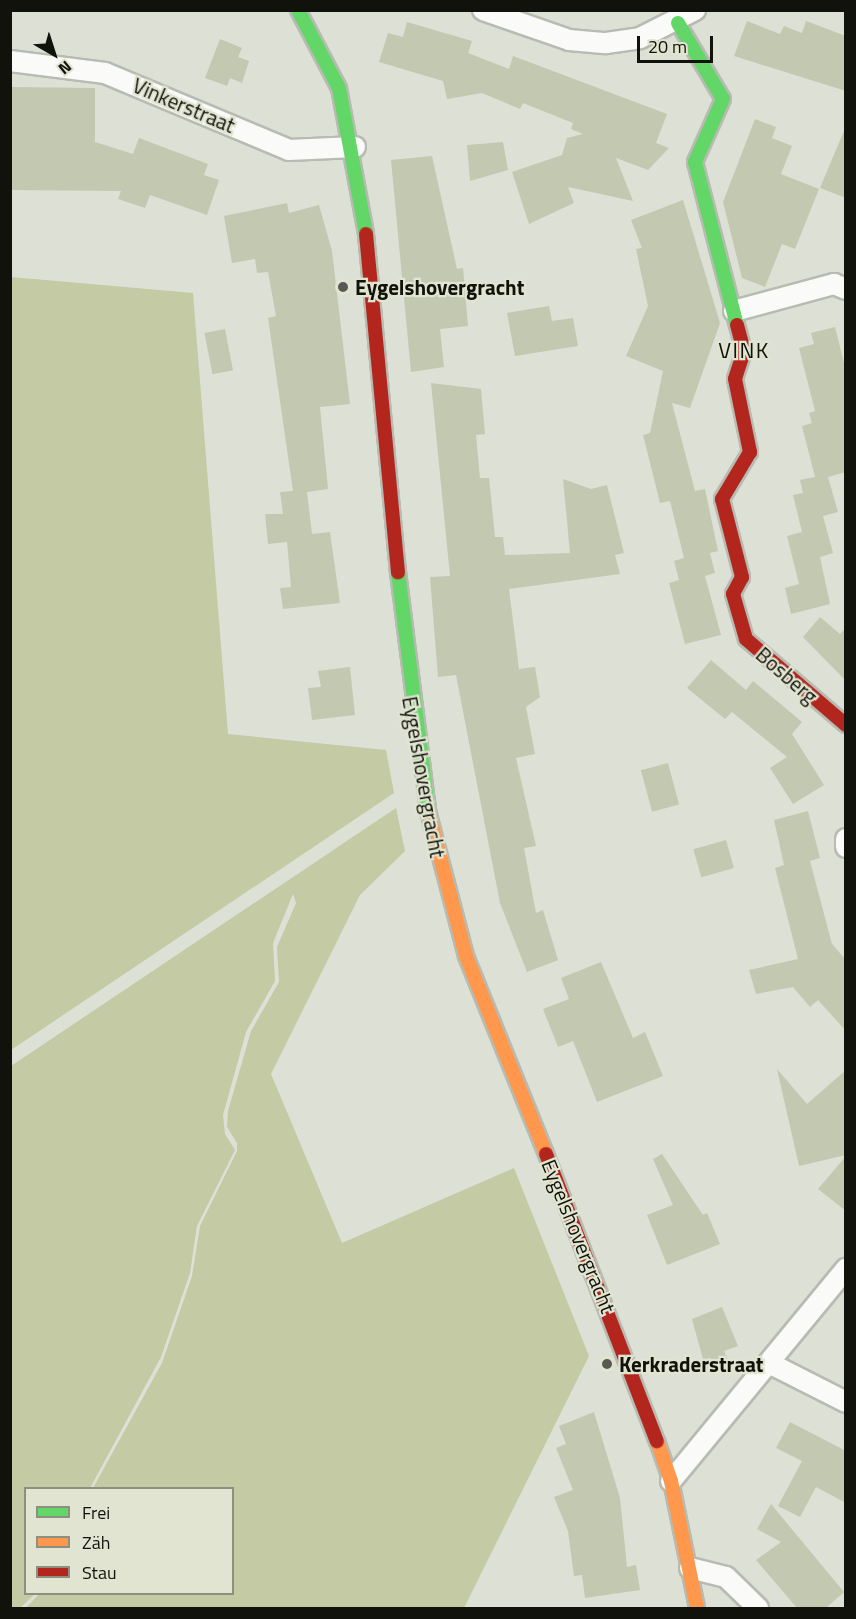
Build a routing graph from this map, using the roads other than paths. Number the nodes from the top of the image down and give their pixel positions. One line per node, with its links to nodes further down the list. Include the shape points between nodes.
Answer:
1 (298, 10): 6 (street, Eygelshovergracht, via 330,65)
2 (695, 10): 4 (street)
3 (494, 12): 4 (street, via 569,40 606,42 640,38)
4 (678, 23): 8 (street, Bosberg, via 723,99 696,162)
5 (10, 61): 6 (street, Vinkerstraat, via 105,73 289,150)
6 (355, 147): 15 (street, Eygelshovergracht, via 411,710 432,839 466,956 627,1356)
7 (846, 289): 8 (street, via 834,284)
8 (735, 311): 9 (street, Bosberg, via 744,351 735,379 750,452 722,499 742,577 733,594 746,639)
9 (846, 725)
10 (846, 839): 11 (street)
11 (846, 848)
12 (846, 1269): 13 (street)
13 (769, 1363): 14 (street); 15 (street)
14 (846, 1401)
15 (670, 1481): 16 (street)
16 (690, 1568): 17 (street); 18 (street, via 726,1577)
17 (697, 1608)
18 (758, 1608)

